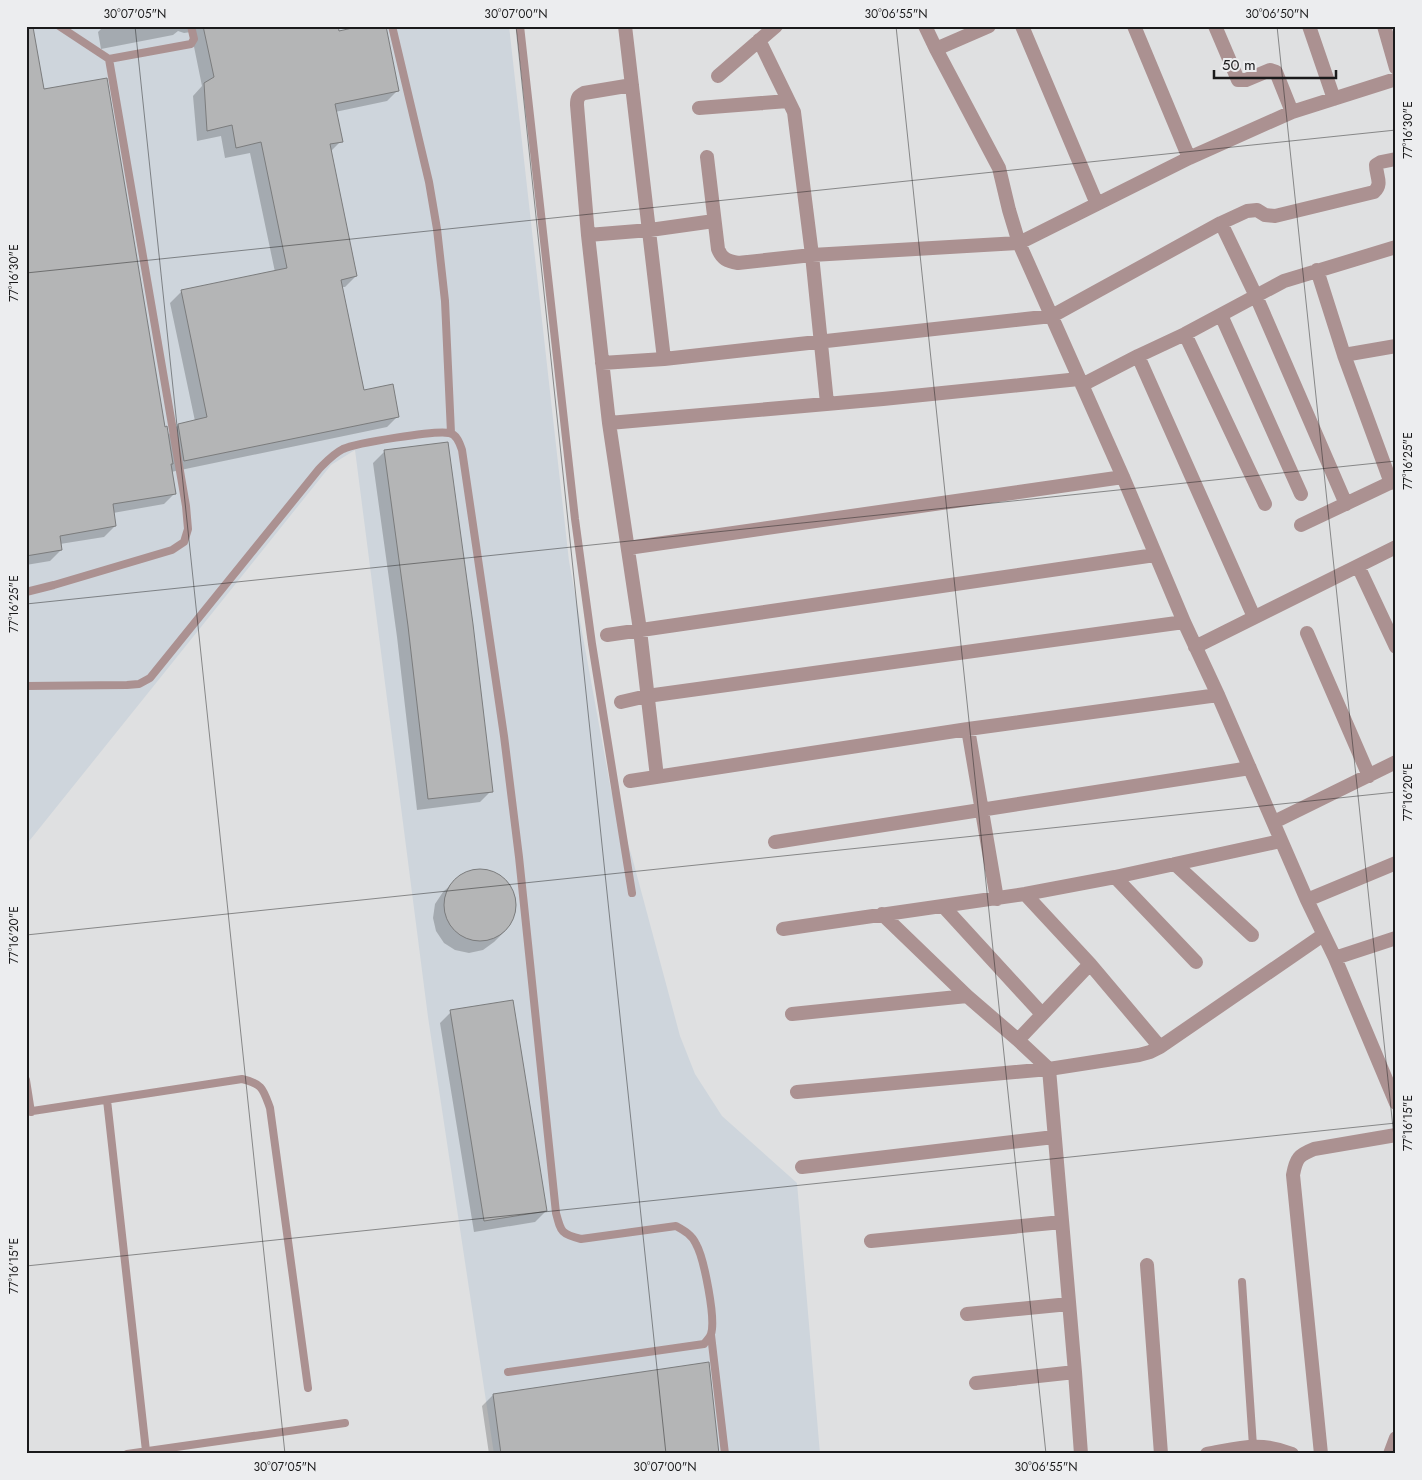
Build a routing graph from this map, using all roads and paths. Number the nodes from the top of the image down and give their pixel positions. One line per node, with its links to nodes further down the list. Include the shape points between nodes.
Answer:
1 (59, 26): 16 (lane)
2 (191, 26): 16 (lane, via 194,39 190,44)
3 (392, 26): 50 (lane, via 437,229 445,302)
4 (520, 26): 86 (lane, via 575,519)
5 (625, 26): 20 (street)
6 (776, 26): 14 (street)
7 (925, 26): 15 (street)
8 (989, 26): 15 (street)
9 (1022, 26): 28 (street)
10 (1134, 26): 26 (street)
11 (1215, 26): 24 (street, via 1238,80 1270,70 1276,72)
12 (1309, 26): 21 (street)
13 (1384, 26): 17 (street)
14 (759, 40): 18 (street); 22 (street)
15 (936, 49): 33 (street, via 999,168)
16 (109, 59): 61 (lane, via 188,529 184,542 172,550)
17 (1396, 68)
18 (718, 76)
19 (1396, 79): 21 (street)
20 (632, 85): 31 (street); 32 (street, via 584,93 577,99)
21 (1334, 99): 24 (street)
22 (788, 101): 23 (street); 35 (street, via 794,112)
23 (699, 108)
24 (1292, 112): 26 (street)
25 (707, 157): 29 (street)
26 (1189, 158): 28 (street)
27 (1396, 159): 30 (street, via 1376,166 1380,183 1374,192 1276,216 1251,210)
28 (1098, 204): 33 (street)
29 (714, 221): 31 (street); 35 (street, via 718,250 728,261 738,263)
30 (1221, 223): 37 (street); 39 (street)
31 (650, 230): 32 (street); 45 (street)
32 (588, 235): 46 (street)
33 (1019, 242): 35 (street); 39 (street)
34 (1396, 247): 36 (street)
35 (812, 255): 41 (street)
36 (1317, 270): 37 (street, via 1284,281); 43 (street)
37 (1256, 296): 38 (street); 55 (street)
38 (1221, 315): 40 (street); 53 (street)
39 (1052, 316): 41 (street); 47 (street)
40 (1185, 334): 44 (street); 54 (street)
41 (821, 342): 45 (street); 48 (street)
42 (1396, 346): 43 (street)
43 (1344, 355): 52 (street)
44 (1138, 356): 47 (street); 62 (street)
45 (664, 359): 46 (street)
46 (602, 363): 49 (street)
47 (1081, 382): 48 (street); 51 (street)
48 (827, 403): 49 (street)
49 (609, 423): 58 (street)
50 (451, 433): 69 (lane, via 437,432 356,445 331,457 150,678 127,686); 119 (lane, via 458,438 462,450 504,736 560,1227 568,1236 581,1238 676,1226 688,1232 702,1257 712,1316)
51 (1123, 477): 58 (street); 59 (street)
52 (1393, 482): 55 (street)
53 (1301, 494)
54 (1265, 504)
55 (1346, 504): 56 (street)
56 (1300, 525)
57 (1396, 547): 60 (street)
58 (628, 548): 64 (street)
59 (1155, 555): 63 (street); 64 (street)
60 (1358, 566): 62 (street); 68 (street)
61 (26, 592)
62 (1254, 618): 67 (street)
63 (1184, 622): 67 (street); 71 (street)
64 (640, 630): 66 (street); 71 (street)
65 (1307, 633): 77 (street)
66 (607, 635)
67 (1196, 647): 70 (street)
68 (1396, 647)
69 (26, 686)
70 (1218, 695): 73 (street); 75 (street)
71 (647, 696): 72 (street); 76 (street)
72 (621, 702)
73 (968, 729): 76 (street); 79 (street)
74 (1396, 762): 77 (street)
75 (1250, 768): 79 (street); 80 (street)
76 (657, 776): 78 (street)
77 (1369, 776): 80 (street)
78 (630, 781)
79 (982, 809): 82 (street); 88 (street)
80 (1274, 822): 81 (street)
81 (1281, 840): 84 (street); 89 (street)
82 (775, 842)
83 (1396, 863): 89 (street)
84 (1175, 864): 85 (street); 93 (street)
85 (1115, 877): 87 (street); 97 (street)
86 (632, 893)
87 (1025, 894): 88 (street); 98 (street)
88 (997, 899): 90 (street)
89 (1307, 900): 94 (street)
90 (943, 906): 91 (street); 101 (street)
91 (882, 914): 92 (street); 99 (street)
92 (783, 929)
93 (1252, 935)
94 (1323, 935): 96 (street); 103 (street)
95 (1396, 938): 96 (street)
96 (1335, 958): 108 (street)
97 (1196, 962)
98 (1090, 964): 101 (street); 103 (street)
99 (967, 996): 100 (street); 102 (street)
100 (792, 1014)
101 (1042, 1014): 102 (street)
102 (1018, 1040): 104 (street)
103 (1160, 1046): 104 (street, via 1139,1055)
104 (1049, 1069): 106 (street); 111 (street)
105 (26, 1080): 109 (lane)
106 (797, 1092)
107 (107, 1100): 109 (lane); 123 (lane, via 242,1078 256,1082 264,1092 270,1108); 127 (lane)
108 (1396, 1103)
109 (29, 1112)
110 (1396, 1136): 134 (street, via 1314,1149 1302,1154 1295,1162 1293,1175)
111 (1054, 1137): 112 (street); 113 (street)
112 (802, 1167)
113 (1062, 1222): 114 (street); 117 (street)
114 (871, 1241)
115 (1147, 1265): 131 (street)
116 (1242, 1282): 126 (lane)
117 (1069, 1304): 118 (street); 121 (street)
118 (967, 1314)
119 (711, 1335): 120 (lane, via 704,1344); 129 (lane)
120 (508, 1372)
121 (1075, 1372): 122 (street); 130 (street)
122 (976, 1383)
123 (308, 1388)
124 (345, 1423): 127 (lane)
125 (1396, 1438): 135 (street)
126 (1253, 1446): 132 (street); 133 (street)
127 (146, 1451): 128 (lane)
128 (127, 1454)
129 (725, 1454)
130 (1081, 1454)
131 (1161, 1454)
132 (1207, 1454)
133 (1292, 1454)
134 (1321, 1454)
135 (1390, 1454)

